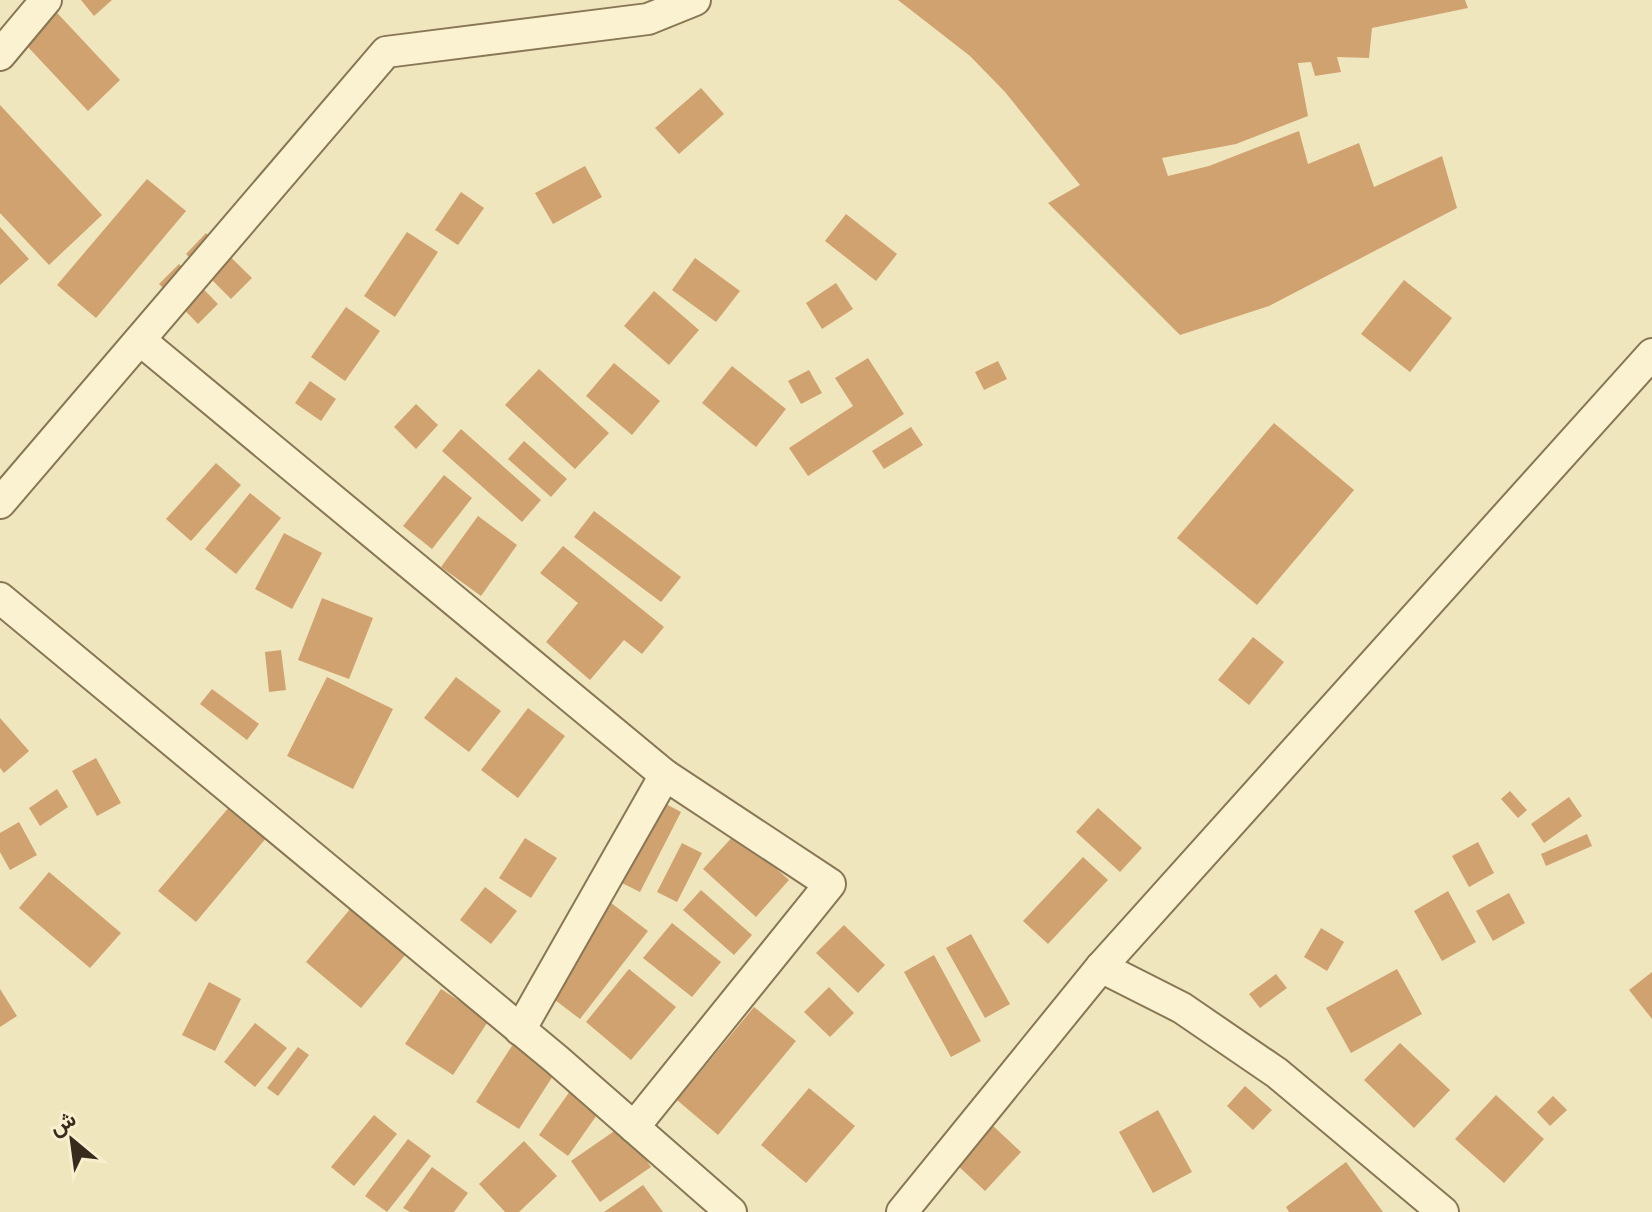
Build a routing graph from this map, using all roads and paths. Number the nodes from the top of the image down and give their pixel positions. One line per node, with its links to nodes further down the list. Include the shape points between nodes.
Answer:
1 (46, 0): 3 (street)
2 (695, 0): 4 (street, via 648,19 386,52)
3 (0, 55)
4 (140, 340): 6 (street); 8 (street)
5 (1652, 354): 9 (street)
6 (0, 503)
7 (0, 598): 10 (street)
8 (665, 775): 10 (street); 11 (street, via 830,884)
9 (1101, 967): 12 (street, via 1182,1008 1277,1073); 14 (street)
10 (520, 1030): 11 (street)
11 (634, 1127): 13 (street)
12 (1433, 1209)
13 (731, 1212)
14 (902, 1212)

